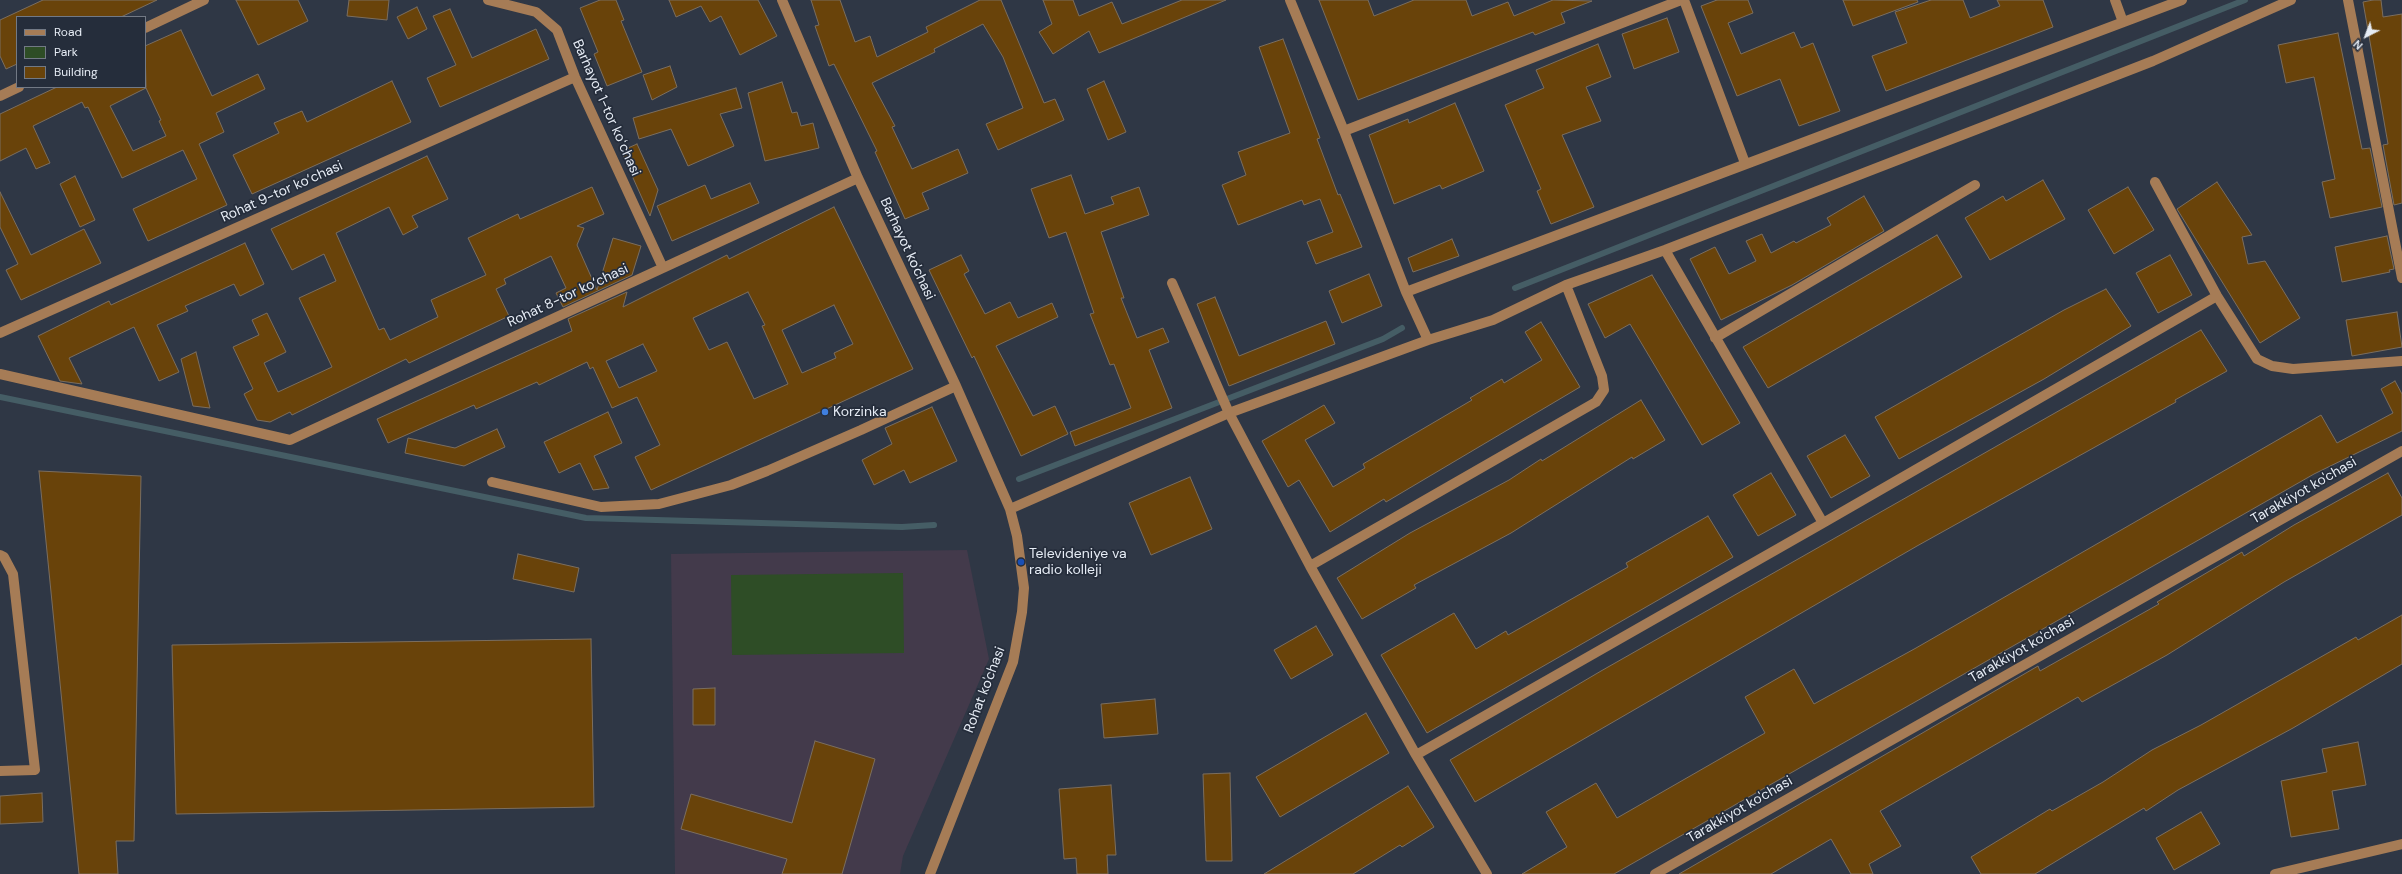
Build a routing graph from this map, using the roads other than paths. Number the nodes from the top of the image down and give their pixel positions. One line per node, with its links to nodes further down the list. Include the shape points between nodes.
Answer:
1 (204, 0): 11 (street)
2 (488, 0): 12 (street, Barhayot 1-tor koʻchasi, via 536,12 557,30)
3 (782, 0): 17 (street, Barhayot ko'chasi)
4 (1290, 0): 15 (street)
5 (1683, 0): 15 (street); 16 (street)
6 (2115, 0): 10 (street)
7 (2182, 0): 10 (street)
8 (2291, 0): 20 (street, via 2153,61)
9 (2348, 0): 22 (street)
10 (2124, 22): 16 (street)
11 (146, 28)
12 (575, 77): 21 (street, Barhayot 1-tor koʻchasi); 27 (street, Rohat 9-tor ko‘chasi)
13 (17, 88): 14 (street)
14 (0, 96)
15 (1344, 131): 25 (street)
16 (1744, 164): 25 (street)
17 (858, 178): 21 (street, Rohat 8-tor ko‘chasi); 32 (street, Barhayot ko'chasi)
18 (2155, 182): 26 (street)
19 (1975, 185): 28 (street)
20 (1665, 250): 24 (street); 28 (street)
21 (662, 268): 31 (street, Rohat 8-tor ko‘chasi, via 290,440)
22 (2402, 278)
23 (1172, 282): 33 (street)
24 (1566, 286): 29 (street, via 1493,320); 39 (street, via 1602,376 1604,390 1596,402)
25 (1406, 292): 29 (street)
26 (2217, 296): 30 (street, via 2257,359 2272,366 2293,369); 37 (street)
27 (0, 333)
28 (1715, 338): 37 (street)
29 (1428, 340): 33 (street)
30 (2402, 361)
31 (0, 374)
32 (956, 386): 35 (street, via 760,474 731,485 659,504 601,507); 36 (street, Barhayot ko'chasi)
33 (1228, 413): 36 (street); 39 (street)
34 (2402, 451): 45 (street, Tarakkiyot ko'chasi)
35 (492, 482)
36 (1010, 509): 43 (street, Rohat ko'chasi, via 1017,536 1024,588 1016,650)
37 (1823, 523): 40 (street)
38 (0, 555): 41 (street, via 4,557 13,574 35,770)
39 (1310, 566): 40 (street)
40 (1416, 754): 44 (street)
41 (0, 771)
42 (2402, 844): 46 (street)
43 (930, 874)
44 (1487, 874)
45 (1655, 874)
46 (2275, 874)

